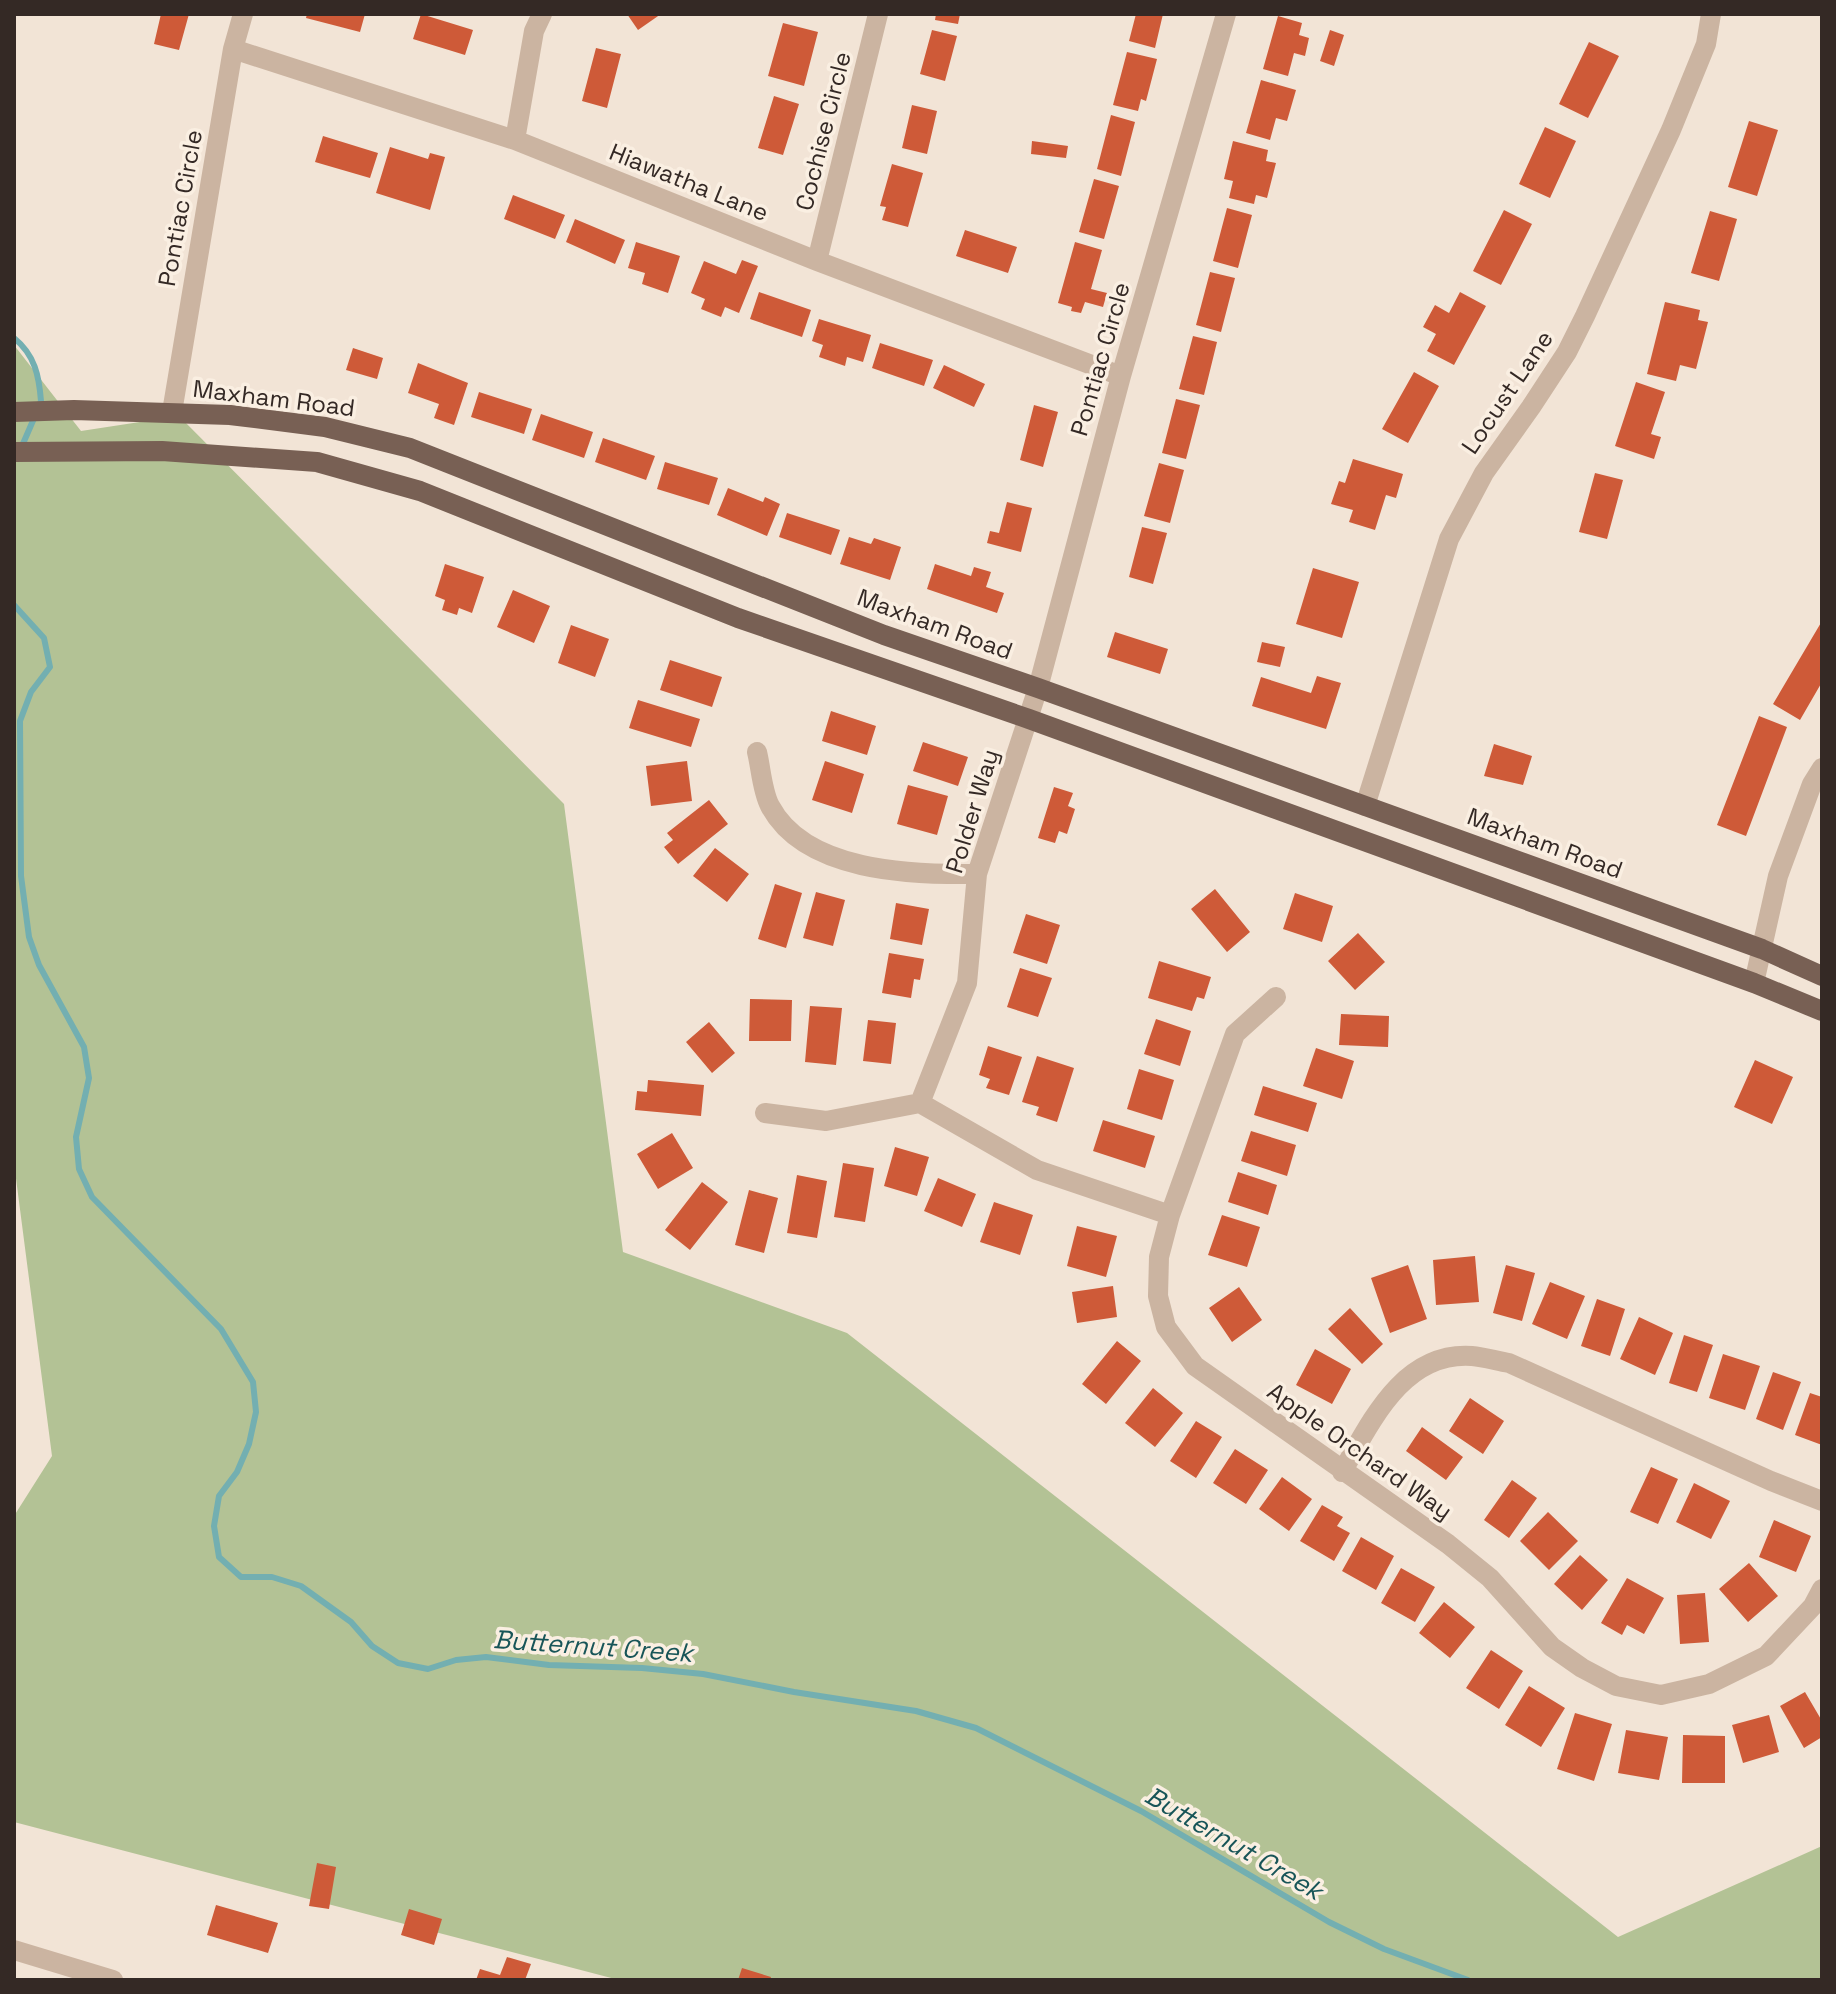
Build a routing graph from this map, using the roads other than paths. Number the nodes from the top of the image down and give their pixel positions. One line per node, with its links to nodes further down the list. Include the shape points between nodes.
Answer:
1 (243, 14): 6 (street, Pontiac Circle)
2 (542, 14): 7 (street, via 534,31)
3 (878, 14): 8 (street, Cochise Circle)
4 (1226, 14): 9 (street, Pontiac Circle)
5 (1711, 14): 17 (street, Locust Lane, via 1706,44 1677,116 1585,316 1567,352 1484,473 1449,539)
6 (233, 49): 7 (street, Hiawatha Lane); 11 (street, Pontiac Circle)
7 (515, 140): 8 (street, Hiawatha Lane)
8 (817, 261): 9 (street, Hiawatha Lane)
9 (1121, 376): 13 (street, Pontiac Circle)
10 (14, 412): 11 (main road, Maxham Road)
11 (172, 412): 13 (main road, Maxham Road, via 325,427 410,448 884,635)
12 (14, 452): 14 (main road, via 162,451 317,462 406,487 738,618)
13 (1038, 688): 14 (street, Pontiac Circle); 17 (main road, Maxham Road)
14 (1029, 719): 18 (street, Polder Way); 21 (main road)
15 (757, 752): 18 (street, via 770,805 794,835 817,850 887,869)
16 (1822, 768): 19 (street, via 1778,876)
17 (1365, 806): 19 (main road, Maxham Road)
18 (977, 874): 24 (street, Polder Way, via 967,983)
19 (1762, 949): 20 (main road, Maxham Road); 21 (street)
20 (1822, 976)
21 (1754, 983): 23 (main road)
22 (1276, 997): 26 (street, Apple Orchard Way, via 1235,1034)
23 (1822, 1011)
24 (920, 1103): 25 (street, via 826,1121); 26 (street, via 1037,1170)
25 (765, 1113)
26 (1170, 1215): 27 (street, Apple Orchard Way, via 1159,1257 1158,1296 1166,1327 1195,1366)
27 (1342, 1472): 28 (street, via 1402,1380 1439,1360 1471,1356 1509,1363); 29 (street, Apple Orchard Way, via 1490,1578 1552,1647 1616,1686 1661,1695 1709,1684 1766,1656)
28 (1822, 1501)
29 (1822, 1589)
30 (14, 1950): 31 (street)
31 (113, 1980)

